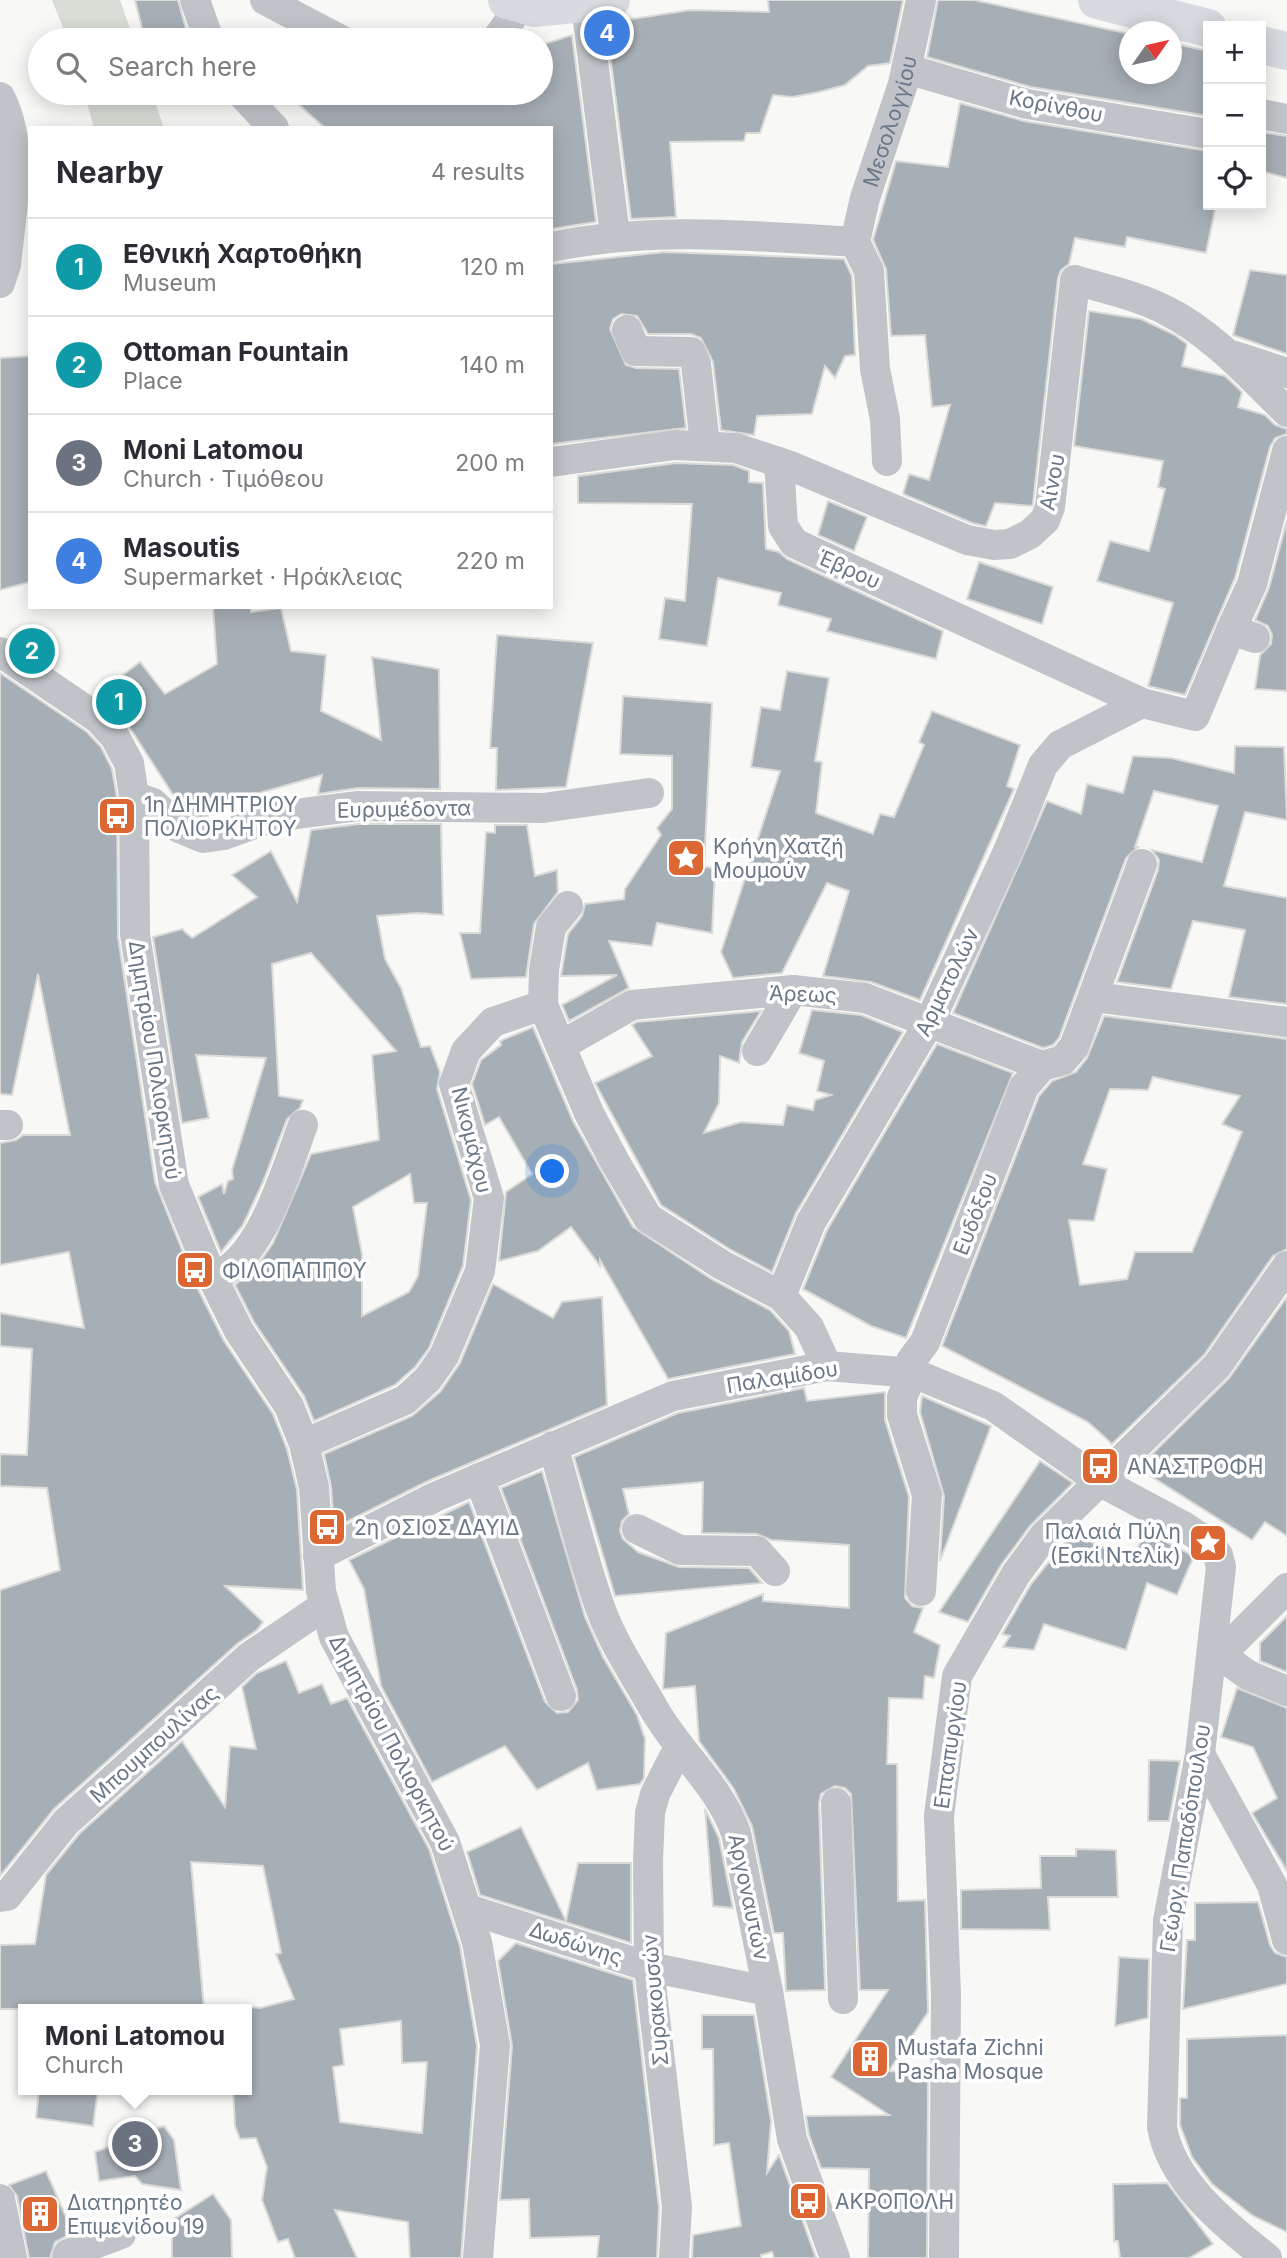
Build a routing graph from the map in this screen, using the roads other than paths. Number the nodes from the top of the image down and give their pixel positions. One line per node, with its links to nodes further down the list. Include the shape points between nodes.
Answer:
1 (195, 0): 7 (street)
2 (265, 0): 8 (street)
3 (921, 0): 10 (street, Μεσολογγίου)
4 (1104, 1): 6 (street)
5 (554, 3): 9 (street); 17 (street)
6 (1203, 27)
7 (205, 28)
8 (318, 28)
9 (514, 28)
10 (907, 69): 16 (street, Κορίνθου, via 1027,104); 18 (street, Μεσολογγίου)
11 (0, 97): 20 (street, via 15,148 6,265)
12 (253, 105): 15 (street)
13 (1266, 115): 14 (street)
14 (1287, 119)
15 (272, 126)
16 (1203, 133)
17 (615, 236): 18 (street, via 695,233); 19 (street)
18 (855, 242): 27 (street, via 869,271)
19 (553, 247)
20 (0, 284)
21 (626, 330): 25 (street, via 636,351 691,352 695,357)
22 (1224, 353): 23 (street); 24 (street); 29 (street, Αίνου, via 1165,309 1075,280 1050,507 1041,524 1022,540 1003,545 967,540)
23 (1287, 373)
24 (1287, 412)
25 (705, 444): 28 (street); 29 (street)
26 (1287, 451): 31 (street, Έβρου, via 1243,634 1195,716)
27 (887, 461)
28 (553, 462)
29 (779, 462): 31 (street, Έβρου, via 783,526 794,543)
30 (0, 652): 33 (street, Δημητρίου Πολιορκητού, via 110,729 129,763)
31 (1142, 703): 39 (street, Αρματολών, via 1060,745 1048,758)
32 (649, 793): 33 (street, Ευρυμέδοντα, via 543,808 358,806 273,817 204,838 184,831 153,803)
33 (134, 796): 46 (street, Δημητρίου Πολιορκητού, via 135,934 170,1170)
34 (1142, 864): 37 (street, Ευδόξου)
35 (568, 906): 38 (street, via 551,927)
36 (793, 990): 39 (street, Άρεως, via 865,998); 41 (street, Άρεως, via 632,1005); 42 (street)
37 (1094, 997): 40 (street); 43 (street, Ευδόξου, via 1069,1054)
38 (543, 1004): 41 (street); 50 (street, Νικομάχου, via 493,1022 466,1051 454,1084 489,1198 480,1271 444,1356 428,1380 405,1400)
39 (930, 1021): 43 (street, Άρεως); 47 (street, Αρματολών, via 811,1222)
40 (1287, 1022)
41 (562, 1045): 47 (street, via 589,1113 648,1218)
42 (757, 1051)
43 (1042, 1066): 49 (street, Ευδόξου, via 1024,1087 925,1342 911,1361)
44 (303, 1125): 46 (street, via 278,1191 251,1244 232,1266)
45 (1287, 1266): 53 (street, Επταπυργίου, via 1217,1366)
46 (212, 1277): 50 (street, Δημητρίου Πολιορκητού, via 239,1331 289,1406)
47 (781, 1296): 48 (street, via 809,1327)
48 (827, 1366): 49 (street, Παλαμίδου); 51 (street, Παλαμίδου, via 673,1396)
49 (914, 1373): 53 (street, Παλαμίδου, via 993,1406); 58 (street, Ευδόξου, via 902,1397 902,1415 927,1495)
50 (304, 1444): 55 (street, Δημητρίου Πολιορκητού, via 314,1488)
51 (553, 1446): 52 (street, Παλαμίδου); 63 (street, Αργοναυτών, via 602,1612)
52 (479, 1478): 55 (street, Παλαμίδου); 62 (street)
53 (1101, 1482): 60 (street, Παλαμίδου, via 1185,1527 1218,1555 1221,1567); 79 (street, Επταπυργίου, via 1044,1536 1016,1573 957,1676 939,1816 946,1995)
54 (637, 1529): 56 (street, via 680,1550 757,1550)
55 (318, 1556): 59 (street, Δημητρίου Πολιορκητού)
56 (775, 1572)
57 (1287, 1588): 60 (street, via 1234,1642)
58 (921, 1591)
59 (324, 1606): 66 (street, Μπουμπουλίνας, via 249,1657 66,1822 7,1896); 67 (street, Δημητρίου Πολιορκητού, via 345,1663 445,1842)
60 (1212, 1648): 61 (street, via 1248,1675); 64 (street, Γεώργ. Παπαδόπουλου)
61 (1287, 1690)
62 (561, 1696)
63 (679, 1747): 69 (street, Συρακουσών, via 650,1813); 70 (street, Αργοναυτών, via 728,1810)
64 (1200, 1754): 68 (street, via 1272,1885); 80 (street, Γεώργ. Παπαδόπουλου, via 1173,1888 1165,1958 1162,2116 1168,2152 1205,2201)
65 (836, 1803): 71 (street)
66 (0, 1897)
67 (468, 1909): 69 (street, Δωδώνης); 76 (street, Δημητρίου Πολιορκητού, via 488,1990 495,2045)
68 (1287, 1940)
69 (649, 1967): 70 (street, Δωδώνης); 77 (street, Συρακουσών, via 676,2188)
70 (768, 1991): 78 (street, Αργοναυτών, via 792,2138)
71 (843, 1999)
72 (0, 2199): 74 (street)
73 (121, 2234): 75 (street)
74 (12, 2258)
75 (67, 2258)
76 (478, 2258)
77 (674, 2258)
78 (835, 2258)
79 (944, 2258)
80 (1267, 2258)

